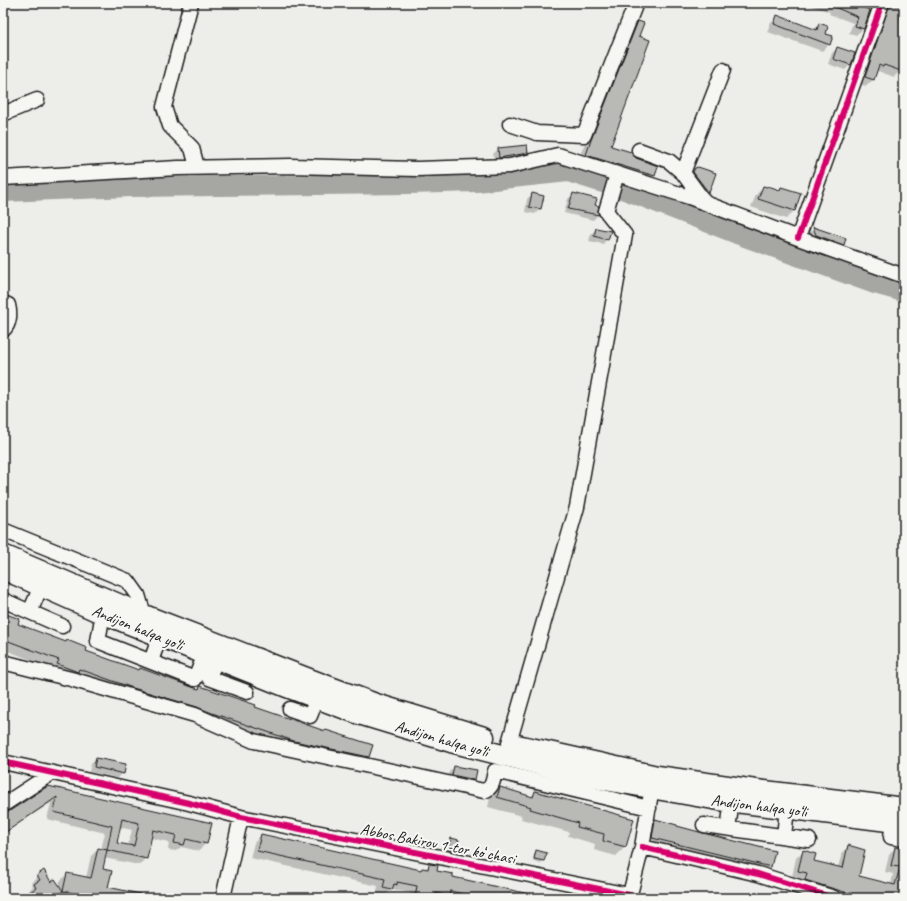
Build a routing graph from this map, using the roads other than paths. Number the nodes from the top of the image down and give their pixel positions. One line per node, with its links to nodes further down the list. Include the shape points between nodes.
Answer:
1 (191, 3): 9 (street, via 164,107 170,126 192,148)
2 (636, 3): 7 (street, via 584,135 537,133)
3 (882, 3): 14 (street)
4 (723, 70): 10 (street)
5 (37, 100): 6 (street)
6 (3, 114)
7 (510, 124)
8 (639, 150): 10 (street, via 669,161)
9 (197, 168): 11 (street, via 290,166 417,169 510,166 558,155); 12 (street)
10 (683, 173): 13 (street)
11 (616, 176): 13 (street); 33 (street, via 606,211 625,234 577,507)
12 (3, 178)
13 (705, 203): 14 (street)
14 (798, 238): 15 (street)
15 (904, 276)
16 (3, 303): 17 (street, via 8,305 10,314)
17 (3, 330)
18 (3, 530): 24 (street, via 128,581 138,595)
19 (4, 568): 20 (highway, Andijon halqa yo‘li); 24 (highway, Andijon halqa yo‘li)
20 (41, 586): 22 (street); 23 (highway, Andijon halqa yo‘li)
21 (3, 600): 22 (street)
22 (30, 612): 25 (street)
23 (103, 613): 26 (highway, Andijon halqa yo‘li); 28 (street, via 98,641)
24 (144, 614): 33 (highway, Andijon halqa yo‘li, via 376,704 479,736)
25 (62, 626)
26 (160, 636): 27 (highway, Andijon halqa yo‘li); 28 (street)
27 (211, 657): 28 (street, via 195,679); 30 (street, via 209,678); 31 (highway, Andijon halqa yo‘li)
28 (150, 661)
29 (3, 662): 33 (street, via 195,715 254,741 484,790 491,786)
30 (247, 692)
31 (316, 698): 32 (street, via 310,716); 33 (highway, Andijon halqa yo‘li, via 359,714)
32 (290, 709)
33 (501, 756): 36 (highway, Andijon halqa yo‘li, via 588,777); 39 (street); 42 (highway, Andijon halqa yo‘li, via 756,790)
34 (3, 762): 35 (street, Abbos Bakirov 1-tor koʻchasi)
35 (52, 773): 38 (street); 41 (street, Abbos Bakirov 1-tor koʻchasi)
36 (652, 788): 37 (highway, Andijon halqa yo‘li); 39 (street)
37 (732, 802): 40 (highway, Andijon halqa yo‘li); 44 (street)
38 (3, 805)
39 (649, 808): 48 (street)
40 (788, 809): 42 (highway, Andijon halqa yo‘li); 45 (street)
41 (241, 817): 49 (street, Abbos Bakirov 1-tor koʻchasi); 50 (street)
42 (900, 818): 46 (street, via 891,837)
43 (704, 825): 44 (street)
44 (728, 828): 45 (street)
45 (784, 836): 47 (street)
46 (904, 839)
47 (809, 840)
48 (642, 847): 49 (street); 51 (street, via 758,874)
49 (629, 896)
50 (223, 898)
51 (834, 898)

